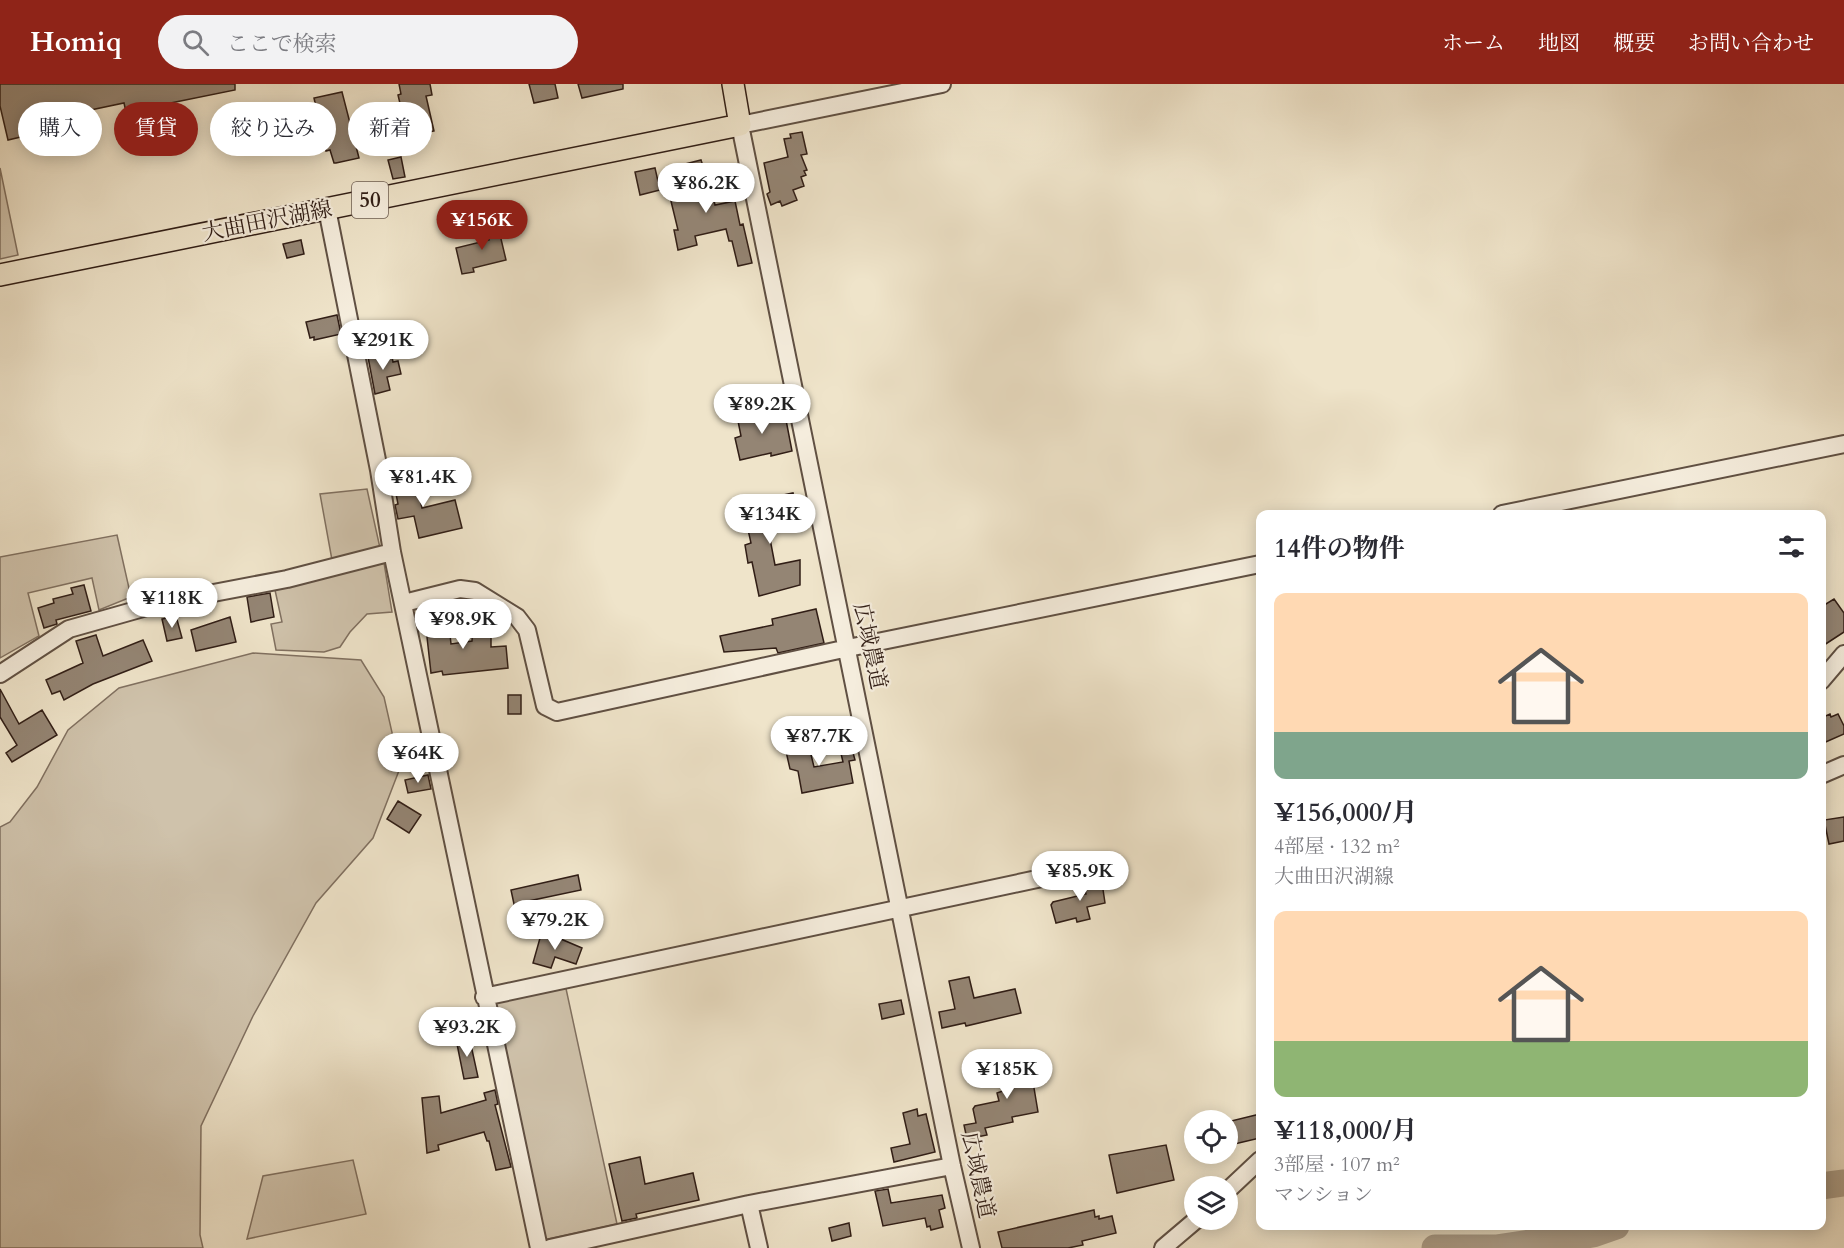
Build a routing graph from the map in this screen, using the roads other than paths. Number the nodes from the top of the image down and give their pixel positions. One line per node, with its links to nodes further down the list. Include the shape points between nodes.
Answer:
1 (733, 84): 3 (main road)
2 (942, 84): 3 (street)
3 (740, 124): 4 (main road, 大曲田沢湖線 / 50); 11 (street, 広域農道)
4 (327, 209): 5 (main road, 大曲田沢湖線 / 50); 8 (street)
5 (0, 275)
6 (1844, 444): 7 (street)
7 (1522, 510)
8 (392, 552): 10 (street); 13 (street, via 287,579 161,603 69,629)
9 (1256, 565): 11 (street)
10 (404, 603): 11 (street, via 460,589 475,591 518,617 527,630 544,705 557,712); 19 (street)
11 (848, 648): 18 (street, 広域農道)
12 (1844, 654): 14 (street)
13 (0, 674)
14 (1826, 675)
15 (1844, 765): 16 (street)
16 (1826, 773)
17 (1103, 865): 18 (street)
18 (901, 908): 19 (street); 21 (street, 広域農道)
19 (484, 997): 25 (street)
20 (1256, 1164): 22 (street)
21 (952, 1166): 23 (street); 28 (street, 広域農道)
22 (1238, 1181)
23 (748, 1204): 26 (street); 27 (street)
24 (1184, 1230): 29 (street)
25 (539, 1248)
26 (550, 1248)
27 (759, 1248)
28 (971, 1248)
29 (1163, 1248)

